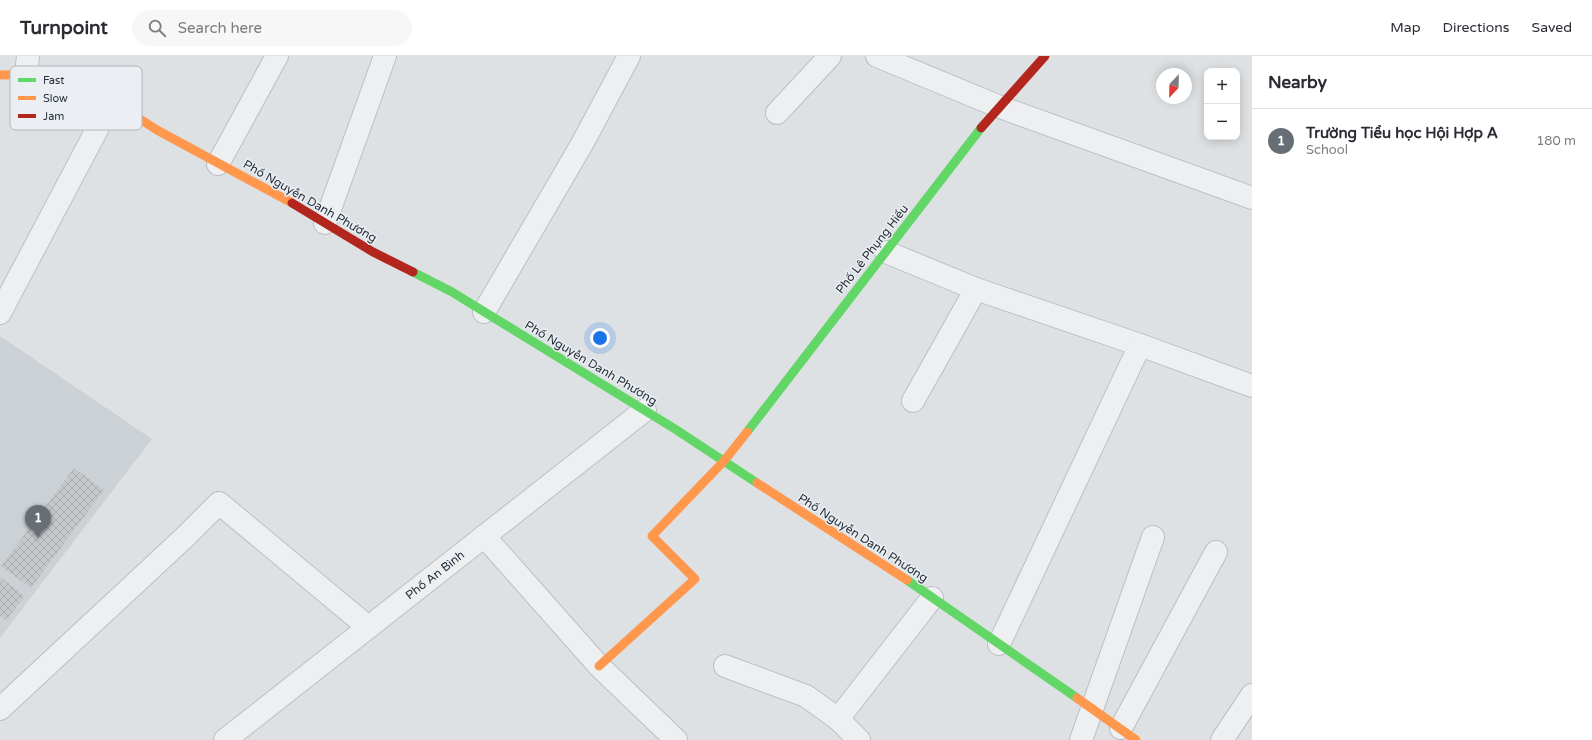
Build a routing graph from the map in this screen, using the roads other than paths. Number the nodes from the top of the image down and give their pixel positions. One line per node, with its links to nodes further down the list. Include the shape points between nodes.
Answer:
1 (276, 56): 13 (street)
2 (385, 56): 15 (street)
3 (629, 56): 19 (street, via 582,144)
4 (830, 56): 10 (street)
5 (877, 56): 9 (street)
6 (1045, 56): 9 (street, Phố Lê Phụng Hiểu)
7 (10, 71): 8 (street, Phố Nguyễn Danh Phương)
8 (0, 75)
9 (1000, 107): 14 (street); 16 (street, Phố Lê Phụng Hiểu)
10 (777, 113)
11 (142, 120): 13 (street, Phố Nguyễn Danh Phương)
12 (97, 130): 18 (street)
13 (218, 164): 15 (street, Phố Nguyễn Danh Phương)
14 (1252, 198)
15 (325, 223): 19 (street, Phố Nguyễn Danh Phương)
16 (886, 252): 17 (street); 24 (street, Phố Lê Phụng Hiểu)
17 (976, 289): 20 (street); 22 (street)
18 (2, 308)
19 (484, 312): 23 (street, Phố Nguyễn Danh Phương)
20 (1140, 345): 21 (street); 30 (street)
21 (1252, 386)
22 (913, 401)
23 (644, 410): 24 (street, Phố Nguyễn Danh Phương); 25 (street, Phố An Bình)
24 (724, 461): 28 (street, Phố Nguyễn Danh Phương); 31 (street, Phố Lê Phụng Hiểu, via 652,536 695,579)
25 (484, 536): 29 (street, Phố An Bình); 31 (street)
26 (1154, 537): 35 (street)
27 (1216, 552): 37 (street)
28 (932, 598): 30 (street, Phố Nguyễn Danh Phương); 36 (street)
29 (368, 627): 34 (street, via 218,503 185,537); 38 (street, Phố An Bình)
30 (999, 644): 35 (street, Phố Nguyễn Danh Phương)
31 (600, 666): 39 (street)
32 (725, 666): 36 (street, via 806,696)
33 (1252, 695): 42 (street)
34 (2, 704)
35 (1092, 708): 37 (street, Phố Nguyễn Danh Phương); 41 (street)
36 (838, 719): 40 (street)
37 (1128, 734)
38 (226, 740)
39 (676, 740)
40 (859, 740)
41 (1081, 740)
42 (1222, 740)

